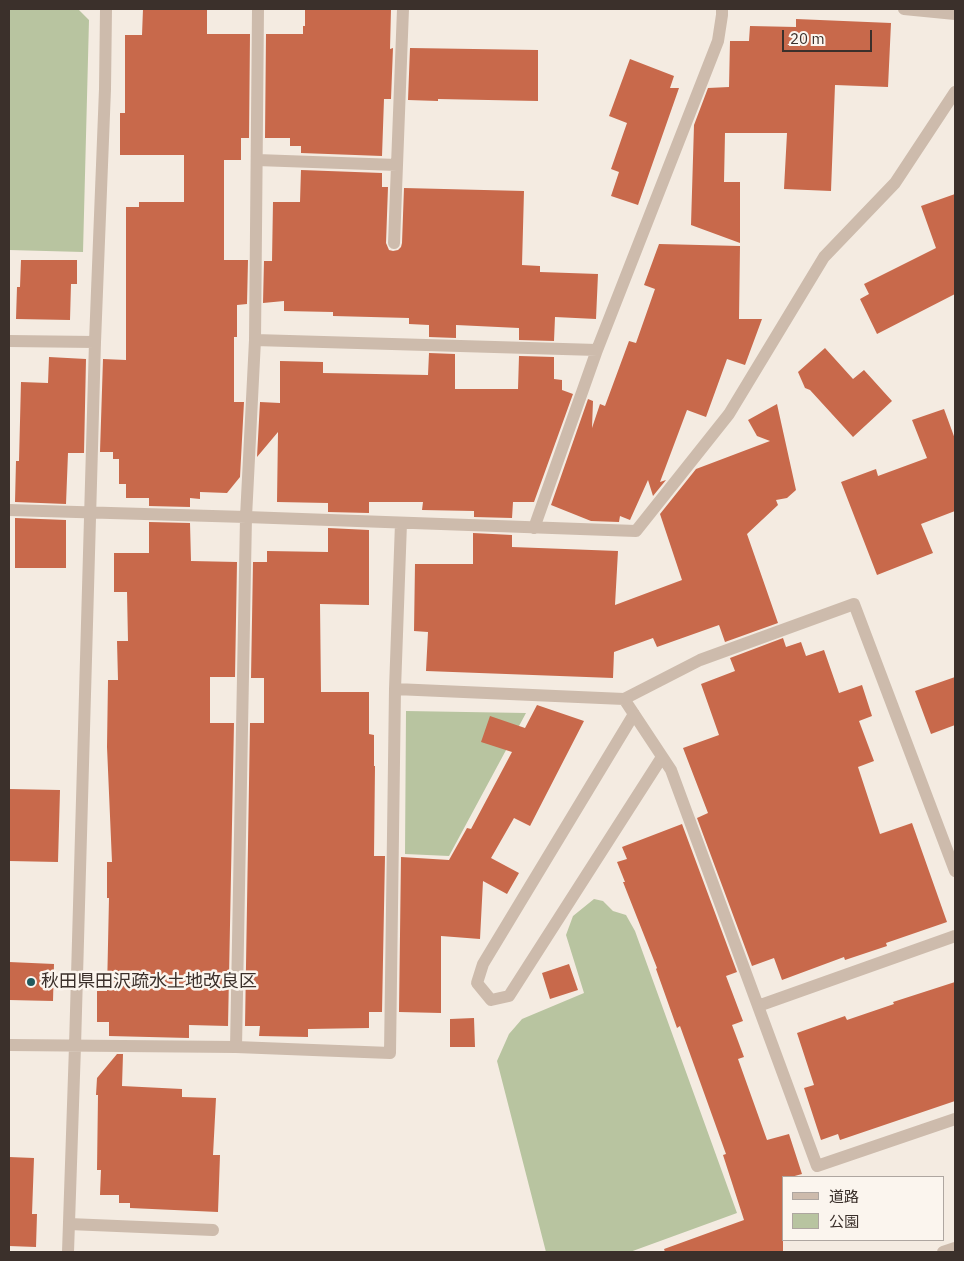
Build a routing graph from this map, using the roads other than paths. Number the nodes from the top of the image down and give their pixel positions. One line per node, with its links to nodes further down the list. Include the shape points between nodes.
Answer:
1 (106, 9): 13 (street)
2 (258, 9): 8 (street)
3 (403, 9): 9 (street)
4 (722, 9): 14 (street, via 718,41)
5 (904, 9): 6 (street)
6 (955, 14)
7 (955, 92): 19 (street, via 896,183 824,257 729,414 636,532)
8 (257, 160): 9 (street); 11 (street)
9 (397, 165): 10 (street)
10 (394, 242)
11 (255, 340): 14 (street); 17 (street)
12 (9, 341): 13 (street)
13 (95, 342): 16 (street)
14 (597, 350): 19 (street)
15 (9, 510): 16 (street)
16 (90, 511): 17 (street); 28 (street)
17 (246, 516): 18 (street); 29 (street)
18 (401, 523): 19 (street); 20 (street)
19 (534, 528)
20 (395, 689): 21 (street); 29 (street, via 390,1053)
21 (624, 699): 22 (street); 24 (street, via 700,660 854,604)
22 (634, 714): 23 (street); 23 (street, via 483,964 477,983 491,1000 509,996)
23 (662, 756): 26 (street, via 671,770)
24 (955, 871)
25 (955, 936): 26 (street)
26 (758, 1006): 30 (street, via 817,1166)
27 (9, 1045): 28 (street)
28 (75, 1046): 29 (street); 31 (street)
29 (236, 1047)
30 (955, 1118)
31 (69, 1224): 32 (street); 34 (street)
32 (213, 1230)
33 (955, 1248): 35 (street)
34 (68, 1252)
35 (943, 1252)

